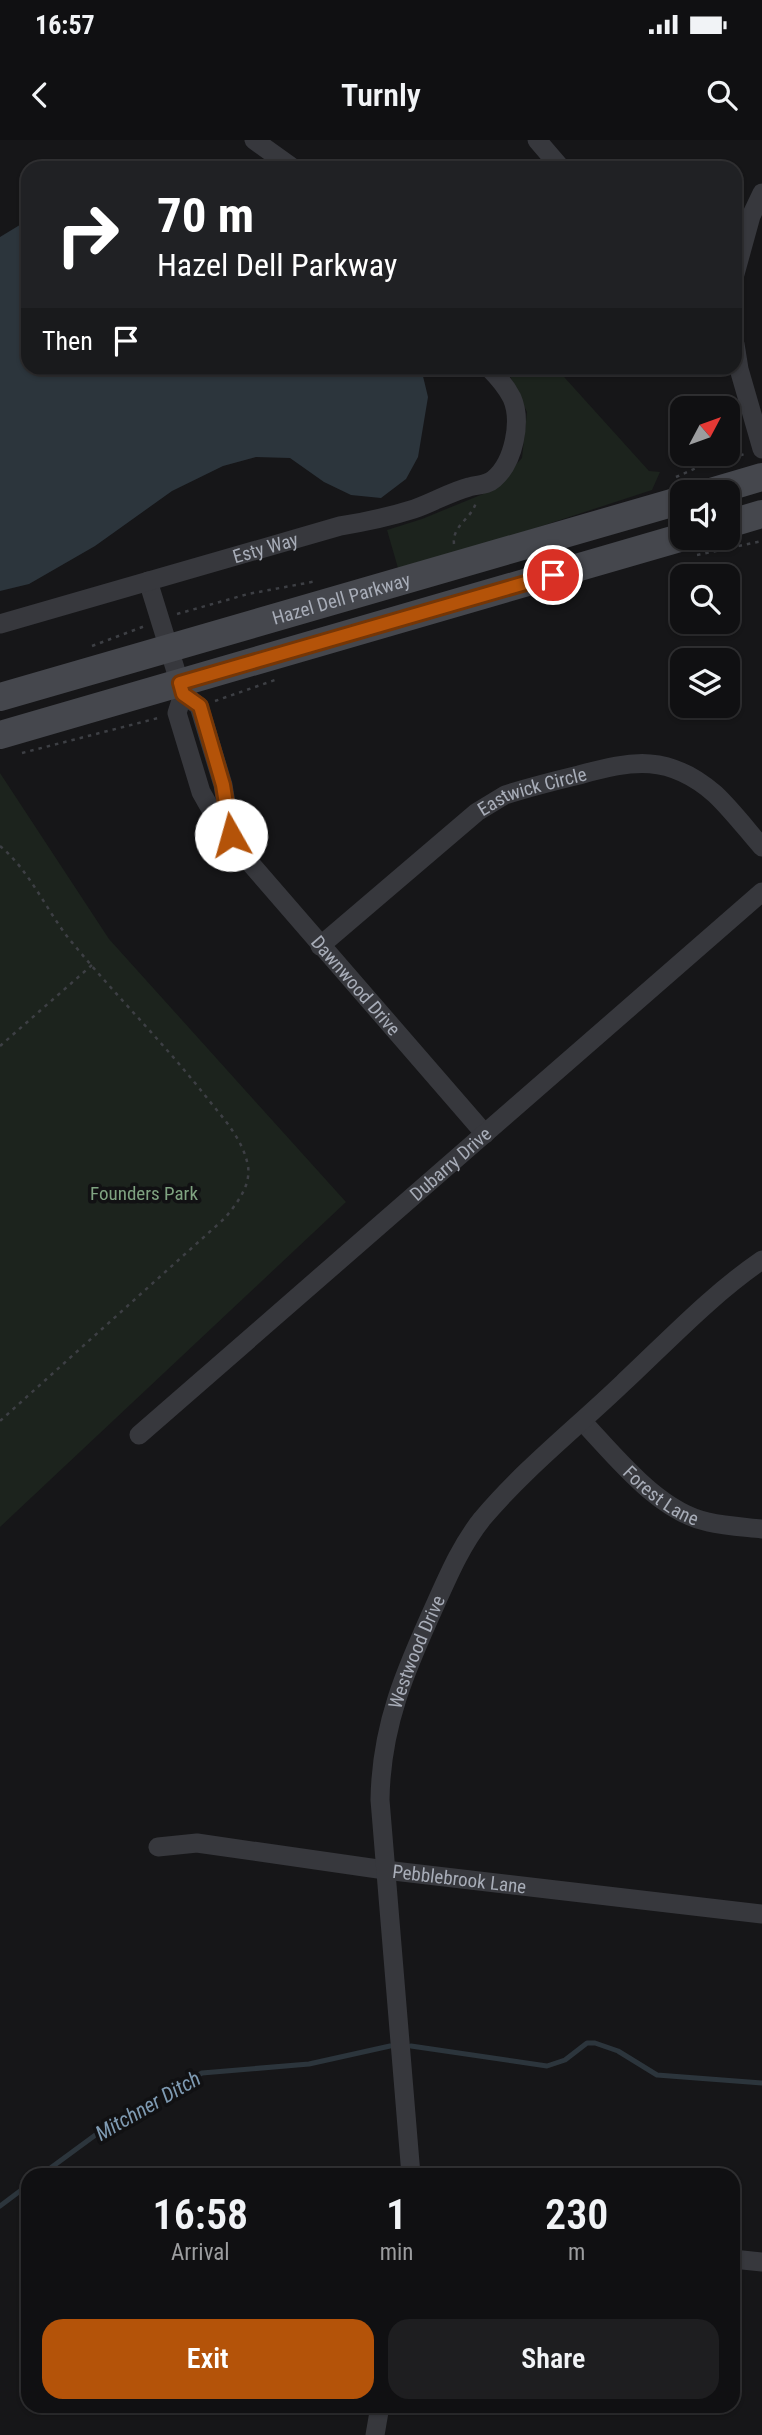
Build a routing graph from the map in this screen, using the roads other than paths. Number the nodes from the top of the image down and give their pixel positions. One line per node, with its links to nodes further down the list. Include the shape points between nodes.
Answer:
1 (254, 140): 3 (street)
2 (537, 140): 4 (street)
3 (283, 161)
4 (555, 161)
5 (762, 193): 6 (street)
6 (742, 246)
7 (496, 375): 16 (street, Esty Way, via 516,410 512,449 506,465 482,486 384,518 340,526)
8 (741, 375): 9 (street)
9 (762, 449)
10 (762, 477): 11 (main road)
11 (740, 483)
12 (670, 503): 18 (main road, Hazel Dell Parkway)
13 (762, 514): 14 (main road)
14 (740, 520)
15 (670, 541): 19 (main road, Hazel Dell Parkway)
16 (148, 581): 17 (street, Esty Way); 18 (street, Dawnwood Drive)
17 (0, 624)
18 (169, 649): 19 (street, Dawnwood Drive); 20 (main road, Hazel Dell Parkway)
19 (181, 689): 21 (main road, Hazel Dell Parkway); 24 (street, Dawnwood Drive, via 200,706 223,785 231,835)
20 (0, 697)
21 (8, 745)
22 (762, 847): 24 (street, Eastwick Circle, via 717,796 681,771 652,763 620,764 505,795 491,803)
23 (762, 892): 25 (street, Dubarry Drive)
24 (320, 946): 25 (street, Dawnwood Drive)
25 (485, 1134): 28 (street, Dubarry Drive)
26 (762, 1260): 27 (street, Westwood Drive, via 724,1289)
27 (583, 1422): 29 (street, Forest Lane, via 643,1484 678,1511 708,1522); 31 (street, Westwood Drive, via 481,1521 421,1634 391,1712 380,1765)
28 (139, 1436)
29 (762, 1529)
30 (158, 1847): 31 (street, Pebblebrook Lane, via 197,1843)
31 (385, 1870): 32 (street, Pebblebrook Lane); 33 (street, Westwood Drive)
32 (762, 1914)
33 (410, 2168)
34 (740, 2260): 35 (street)
35 (762, 2262)
36 (379, 2413): 37 (street)
37 (375, 2435)

